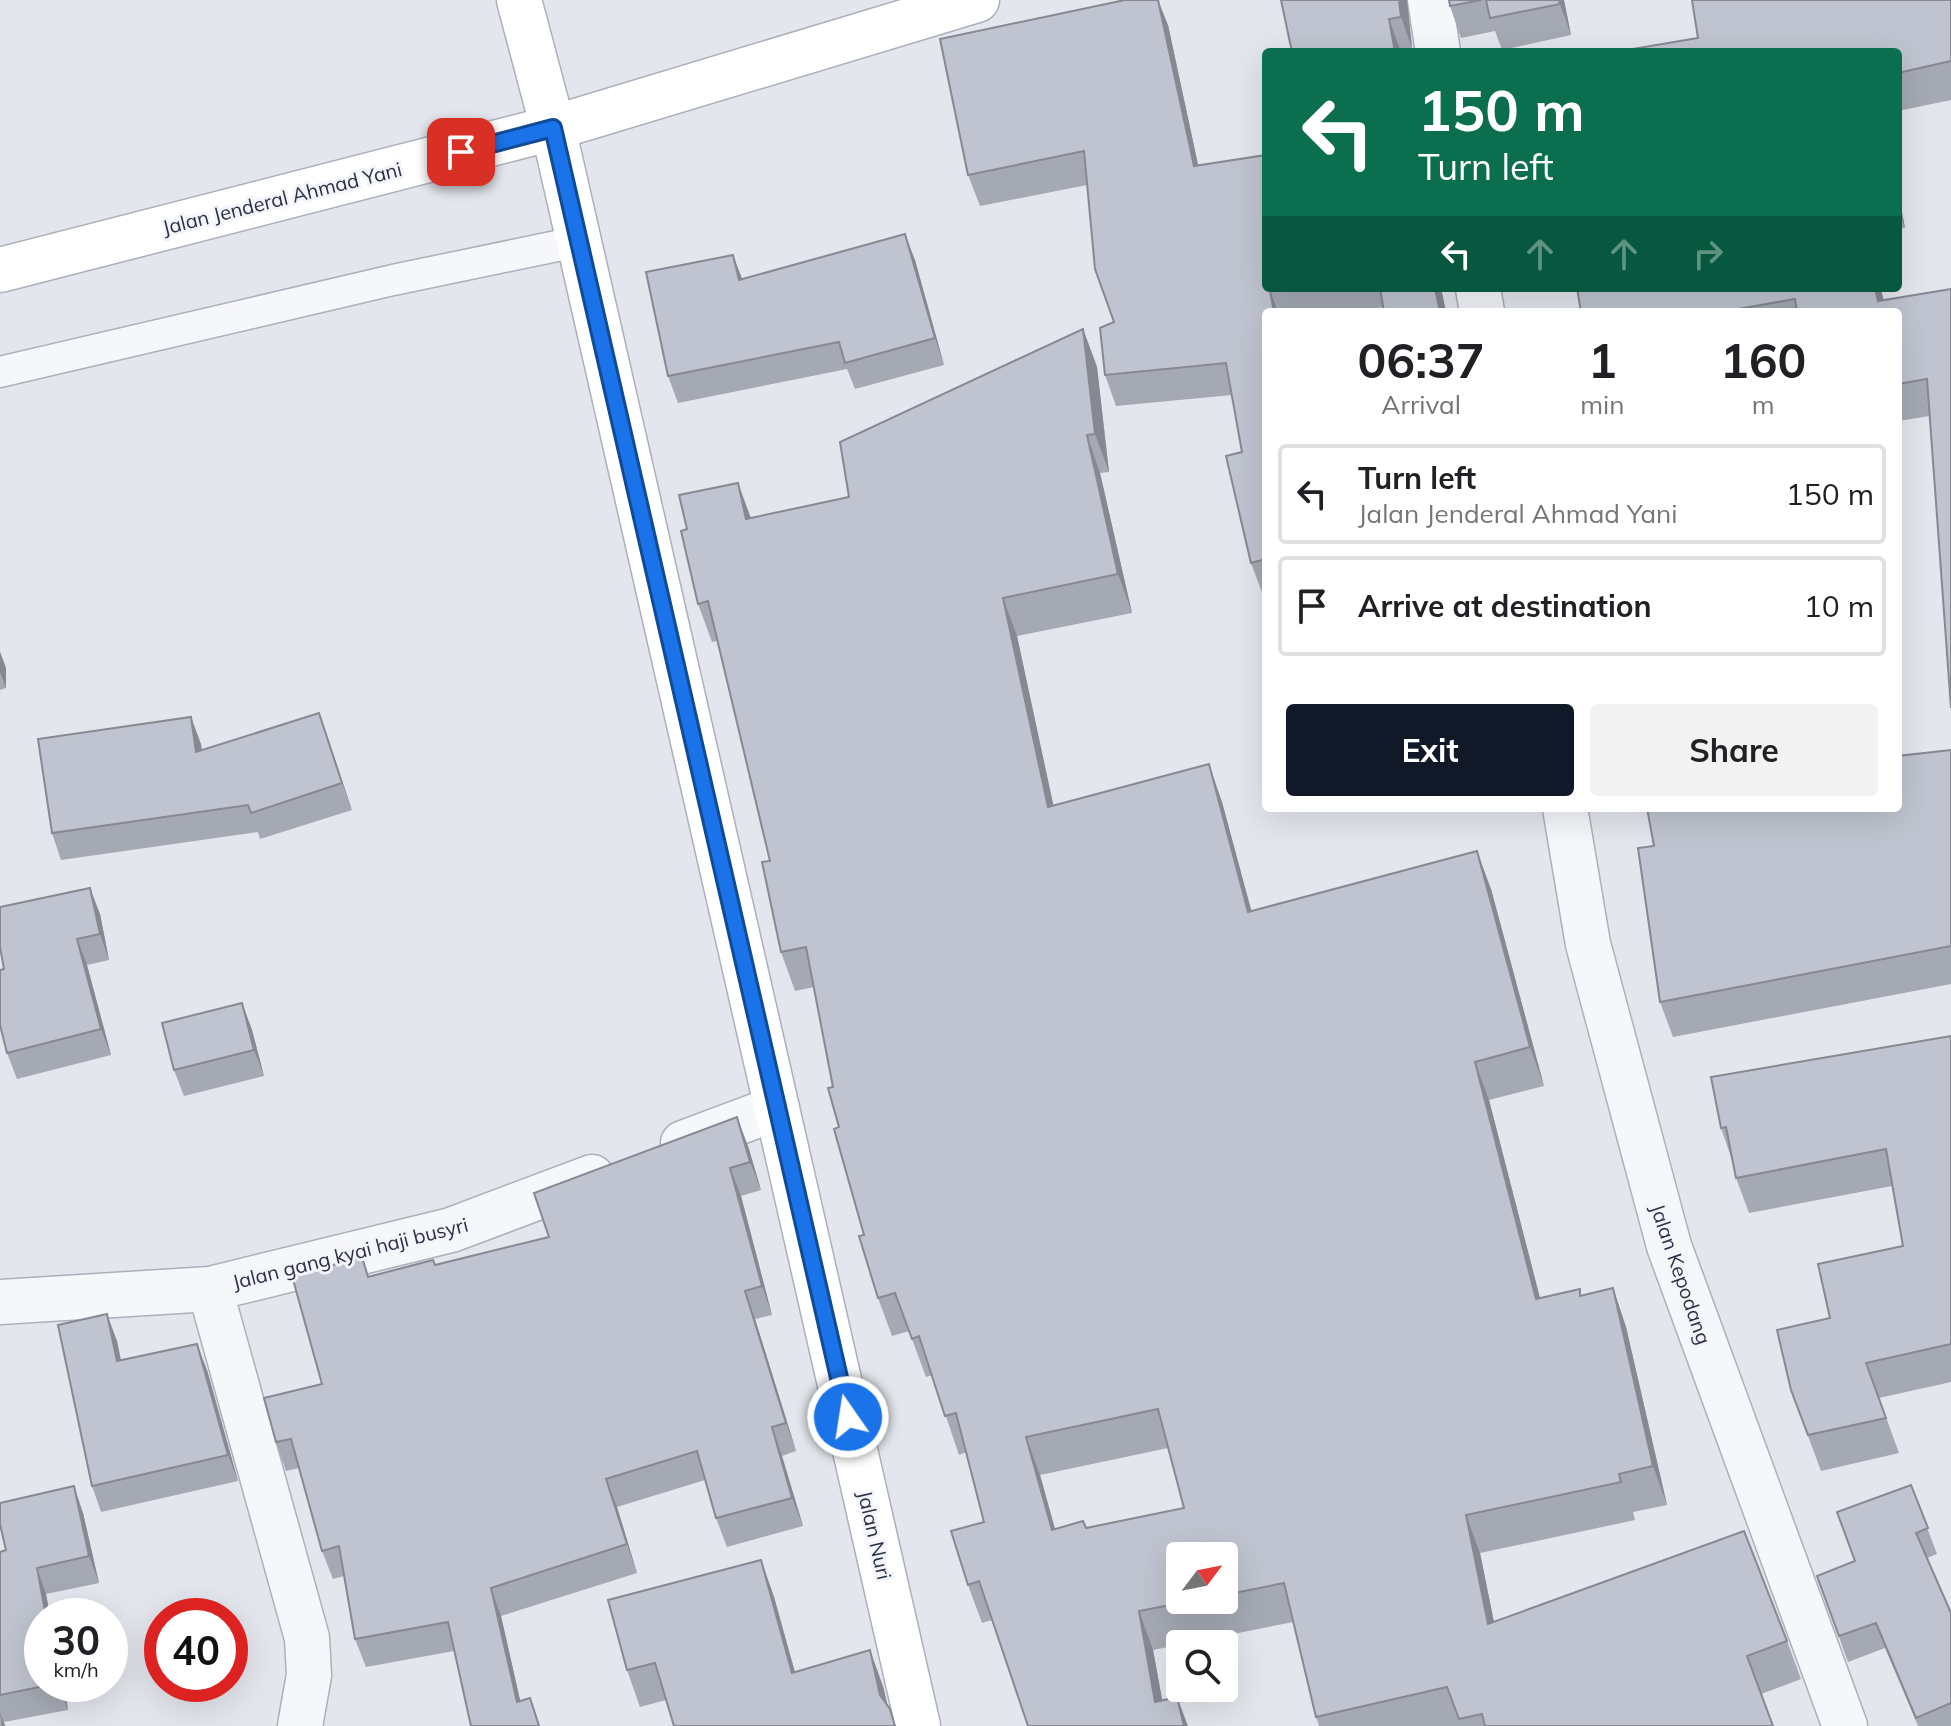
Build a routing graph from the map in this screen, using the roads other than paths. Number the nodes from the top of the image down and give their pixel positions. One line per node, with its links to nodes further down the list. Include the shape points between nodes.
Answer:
1 (519, 0): 5 (street, Jalan Nuri)
2 (977, 0): 5 (street, Jalan Jenderal Ahmad Yani)
3 (1430, 0): 4 (street)
4 (1437, 48)
5 (553, 128): 6 (street, Jalan Nuri); 7 (street, Jalan Jenderal Ahmad Yani)
6 (576, 242): 8 (lane); 10 (street, Jalan Nuri)
7 (0, 270)
8 (0, 372)
9 (1566, 812): 15 (street, Jalan Kepodang, via 1588,944 1669,1246)
10 (777, 1108): 11 (street, Jalan gang kyai haji busyri, via 451,1230); 14 (street, Jalan Nuri)
11 (210, 1289): 12 (street, Jalan gang kyai haji busyri); 13 (street, via 307,1638 309,1675)
12 (0, 1302)
13 (300, 1726)
14 (918, 1726)
15 (1845, 1726)

